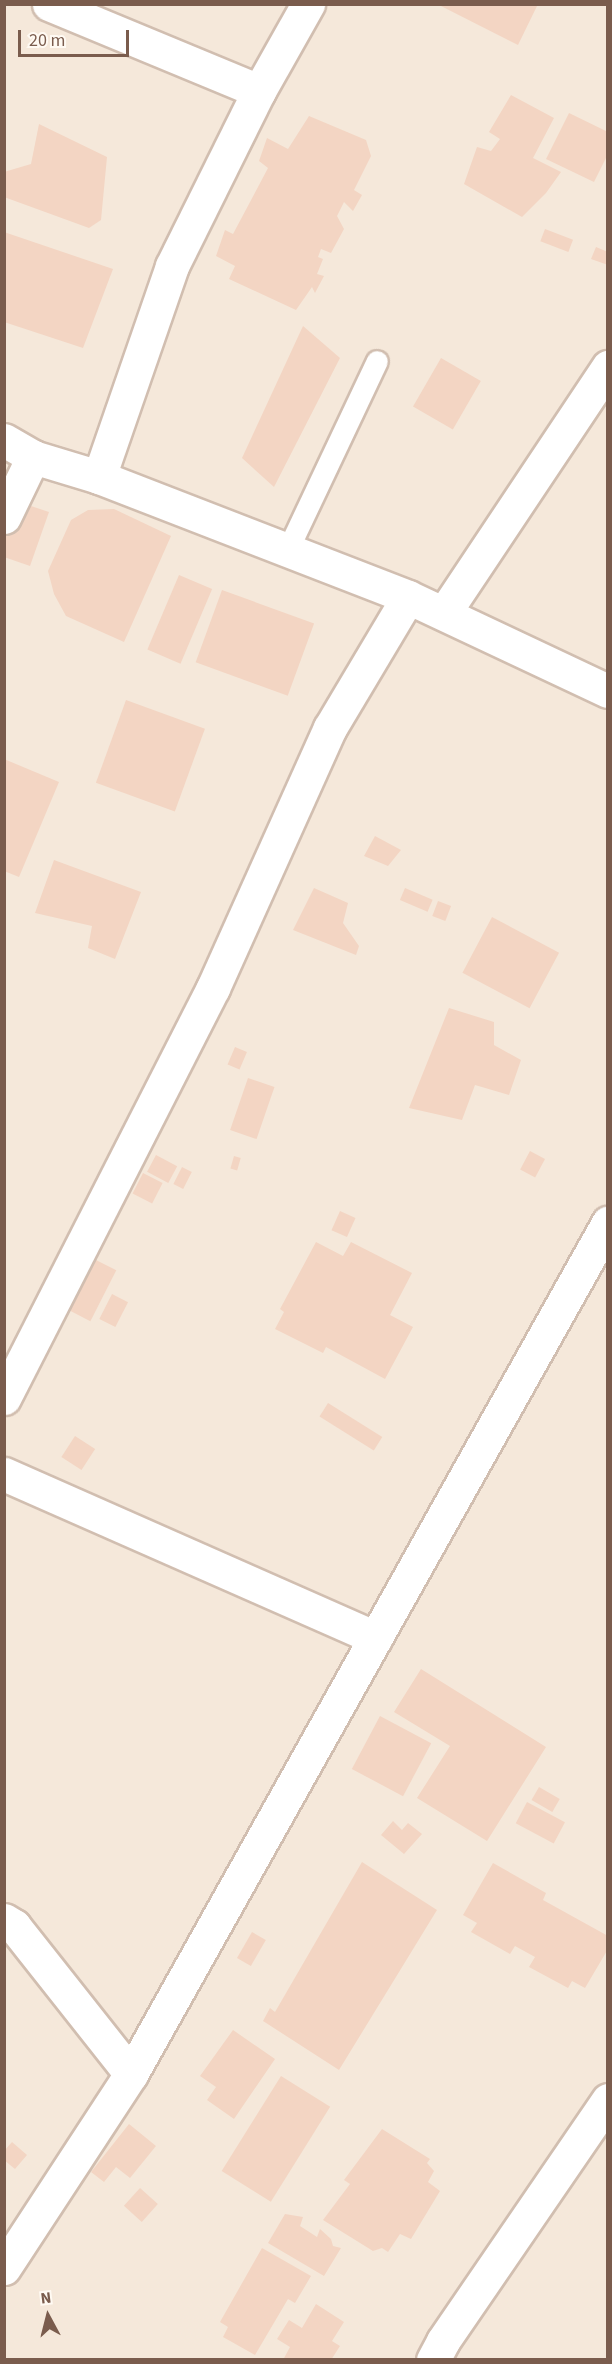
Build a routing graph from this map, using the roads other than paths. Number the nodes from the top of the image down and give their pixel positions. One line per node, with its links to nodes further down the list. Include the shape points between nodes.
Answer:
1 (49, 4): 3 (street)
2 (308, 4): 3 (street)
3 (259, 91): 8 (street, via 172,266)
4 (377, 362): 10 (lane)
5 (608, 366): 12 (street)
6 (4, 440): 7 (street)
7 (33, 457): 8 (street); 9 (street)
8 (99, 477): 10 (street)
9 (4, 517)
10 (287, 551): 11 (street)
11 (408, 597): 12 (street); 15 (street, via 330,728 213,988)
12 (444, 613): 13 (street)
13 (608, 691)
14 (607, 1224): 17 (street)
15 (4, 1398)
16 (4, 1474): 17 (street)
17 (375, 1638): 19 (street)
18 (4, 1920): 19 (street, via 14,1926)
19 (131, 2074): 21 (street)
20 (608, 2100): 22 (street)
21 (4, 2268)
22 (433, 2360)

